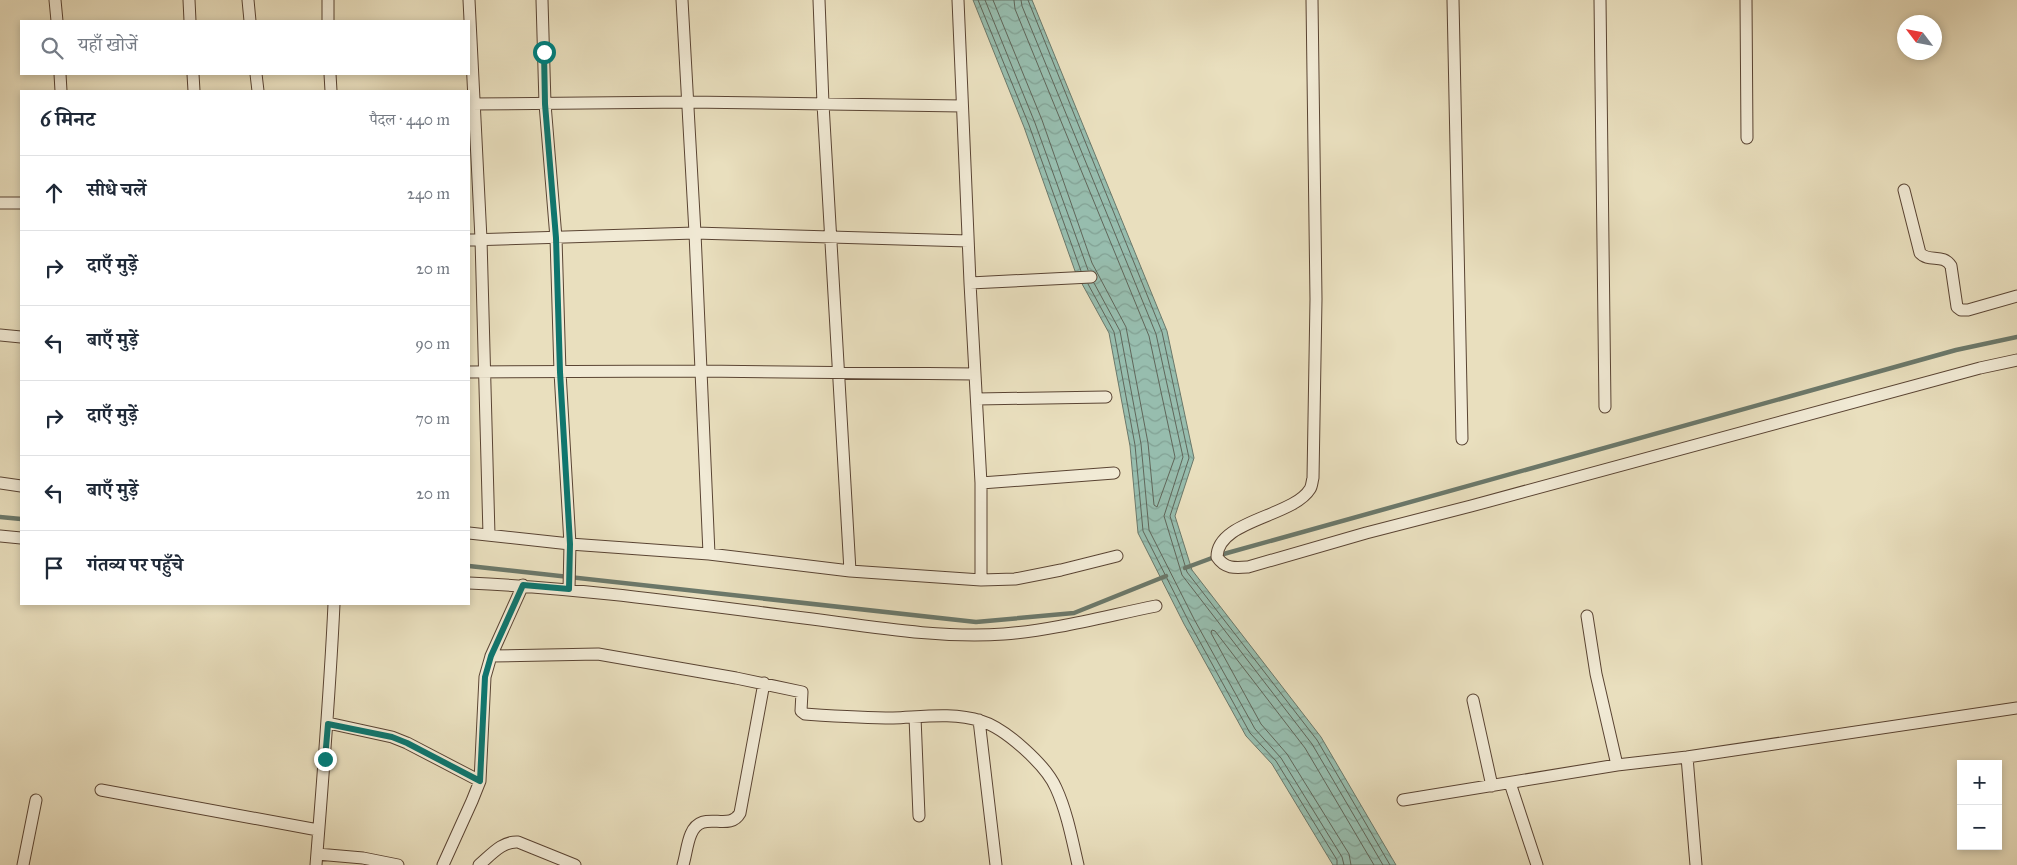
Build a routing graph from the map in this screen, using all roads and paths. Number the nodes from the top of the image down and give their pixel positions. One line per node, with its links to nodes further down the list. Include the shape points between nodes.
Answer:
1 (55, 0): 14 (street)
2 (189, 0): 15 (street)
3 (248, 0): 16 (street)
4 (328, 0): 17 (street)
5 (469, 0): 18 (street)
6 (542, 0): 30 (street)
7 (682, 0): 28 (street)
8 (819, 0): 31 (street)
9 (958, 0): 32 (street)
10 (1312, 0): 48 (street, via 1316,299 1313,478 1311,488 1296,501 1241,527 1226,538 1217,553 1224,566 1248,567)
11 (1453, 0): 58 (street)
12 (1600, 0): 57 (street)
13 (1746, 0): 33 (street)
14 (57, 20)
15 (190, 20)
16 (250, 20)
17 (328, 20)
18 (469, 20)
19 (470, 52): 29 (street)
20 (60, 75): 24 (street)
21 (193, 75): 25 (street)
22 (256, 75): 26 (street)
23 (330, 75): 27 (street)
24 (62, 90)
25 (194, 90)
26 (258, 90)
27 (331, 90)
28 (688, 102): 30 (street); 31 (street); 37 (street)
29 (471, 104): 30 (street); 40 (street)
30 (545, 104): 39 (street)
31 (823, 104): 32 (street); 38 (street)
32 (962, 106): 42 (street)
33 (1747, 138)
34 (1904, 190): 45 (street, via 1920,253 1928,258 1947,260 1951,266 1957,306 1961,310)
35 (20, 202): 36 (street)
36 (0, 203)
37 (695, 233): 38 (street); 39 (street); 49 (street)
38 (830, 237): 42 (street); 53 (street)
39 (556, 238): 40 (street); 52 (street)
40 (481, 239): 41 (street); 51 (street)
41 (470, 240)
42 (968, 241): 44 (street)
43 (1091, 277): 44 (street)
44 (970, 283): 54 (street)
45 (2017, 296)
46 (0, 335): 47 (street)
47 (20, 337)
48 (2017, 360)
49 (700, 371): 52 (street); 53 (street); 68 (street)
50 (470, 372): 51 (street)
51 (485, 372): 52 (street); 64 (street)
52 (560, 372): 67 (street)
53 (838, 372): 54 (street); 70 (street)
54 (975, 374): 56 (street)
55 (1106, 398): 56 (street)
56 (977, 399): 61 (street)
57 (1605, 407)
58 (1462, 439)
59 (1114, 473): 61 (street)
60 (0, 483): 62 (street)
61 (980, 483): 71 (street)
62 (20, 486)
63 (470, 533): 64 (street)
64 (489, 535): 67 (street)
65 (0, 536): 66 (street)
66 (20, 538)
67 (570, 544): 68 (street); 74 (street)
68 (709, 554): 70 (street)
69 (1117, 556): 71 (street, via 1024,577)
70 (850, 571): 71 (street)
71 (982, 580)
72 (470, 583): 73 (street)
73 (523, 585): 74 (street); 78 (street)
74 (569, 585): 76 (street, via 862,626 978,635 1052,627)
75 (334, 605): 84 (street)
76 (1156, 606)
77 (1587, 616): 86 (street, via 1596,674)
78 (491, 656): 79 (street, via 598,654); 87 (street, via 483,696)
79 (764, 683): 82 (street, via 802,692 801,711 806,714); 101 (street, via 740,813 732,822 703,821 696,826)
80 (1473, 700): 89 (street)
81 (2017, 708): 85 (street)
82 (915, 718): 83 (street); 93 (street)
83 (978, 720): 102 (street); 103 (street, via 1004,733 1049,775 1062,804)
84 (328, 724): 87 (street, via 392,737); 94 (street)
85 (1687, 757): 86 (street); 105 (street)
86 (1617, 765): 88 (street)
87 (480, 781): 98 (street)
88 (1510, 783): 89 (street); 104 (street)
89 (1492, 786): 92 (street)
90 (101, 790): 94 (street)
91 (36, 800): 96 (street)
92 (1402, 800)
93 (919, 816)
94 (318, 830): 95 (street)
95 (317, 860): 97 (street, via 363,858)
96 (23, 865)
97 (398, 865)
98 (443, 865)
99 (479, 865): 100 (street, via 511,842)
100 (575, 865)
101 (684, 865)
102 (996, 865)
103 (1078, 865)
104 (1537, 865)
105 (1696, 865)

